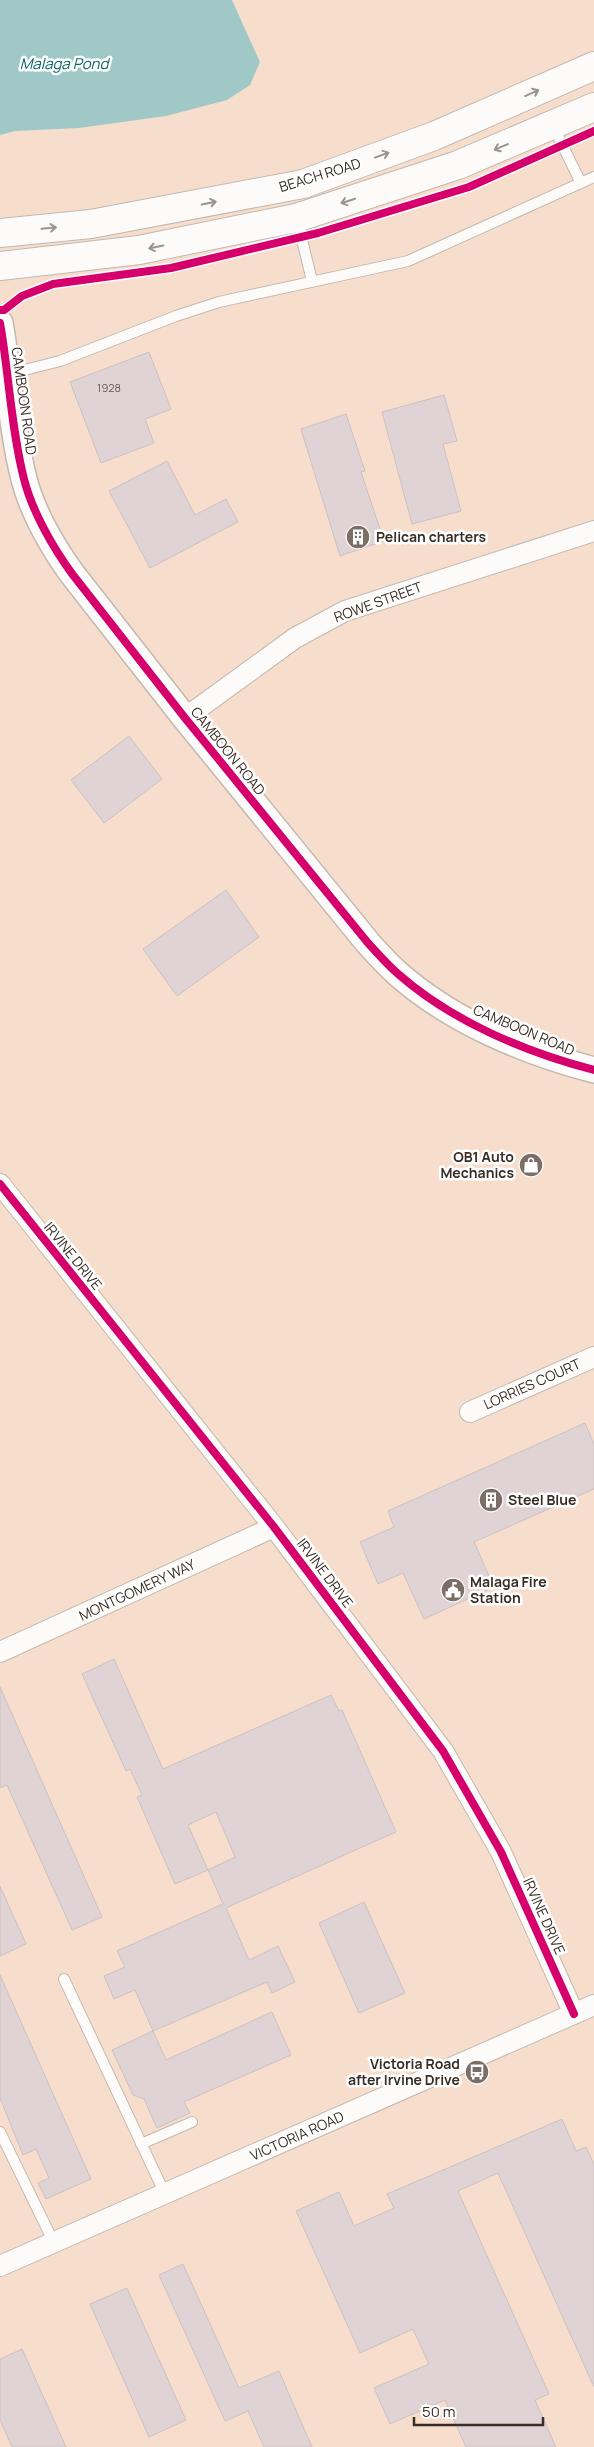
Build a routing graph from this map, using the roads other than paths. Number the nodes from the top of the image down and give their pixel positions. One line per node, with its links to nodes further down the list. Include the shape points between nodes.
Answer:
1 (594, 66): 7 (main road, BEACH ROAD, one-way to 1, via 91,224 303,184 434,136)
2 (594, 107): 3 (main road)
3 (553, 125): 5 (lane); 6 (main road, one-way to 6, via 458,165)
4 (594, 177): 5 (lane)
5 (581, 183): 9 (lane, via 408,261)
6 (296, 218): 8 (main road, one-way to 8, via 139,250); 9 (lane)
7 (0, 233)
8 (0, 266)
9 (312, 281): 11 (lane, via 219,302 60,361)
10 (0, 323): 11 (street, CAMBOON ROAD)
11 (9, 374): 13 (street, CAMBOON ROAD, via 24,481 56,551)
12 (594, 531): 13 (street, ROWE STREET, via 345,611 295,638)
13 (185, 718): 14 (street, CAMBOON ROAD, via 397,973 435,1002 473,1024 565,1062)
14 (594, 1070)
15 (3, 1193): 18 (street, IRVINE DRIVE)
16 (594, 1356): 17 (street, LORRIES COURT)
17 (470, 1412)
18 (274, 1527): 19 (street, MONTGOMERY WAY); 22 (street, IRVINE DRIVE, via 443,1751 502,1852)
19 (0, 1652)
20 (64, 1980): 25 (lane)
21 (594, 2005): 22 (street, VICTORIA ROAD)
22 (574, 2014): 26 (street, VICTORIA ROAD)
23 (192, 2122): 25 (lane)
24 (0, 2132): 27 (lane)
25 (142, 2144): 26 (lane)
26 (165, 2194): 27 (street, VICTORIA ROAD)
27 (54, 2242): 28 (street, VICTORIA ROAD)
28 (0, 2266)

